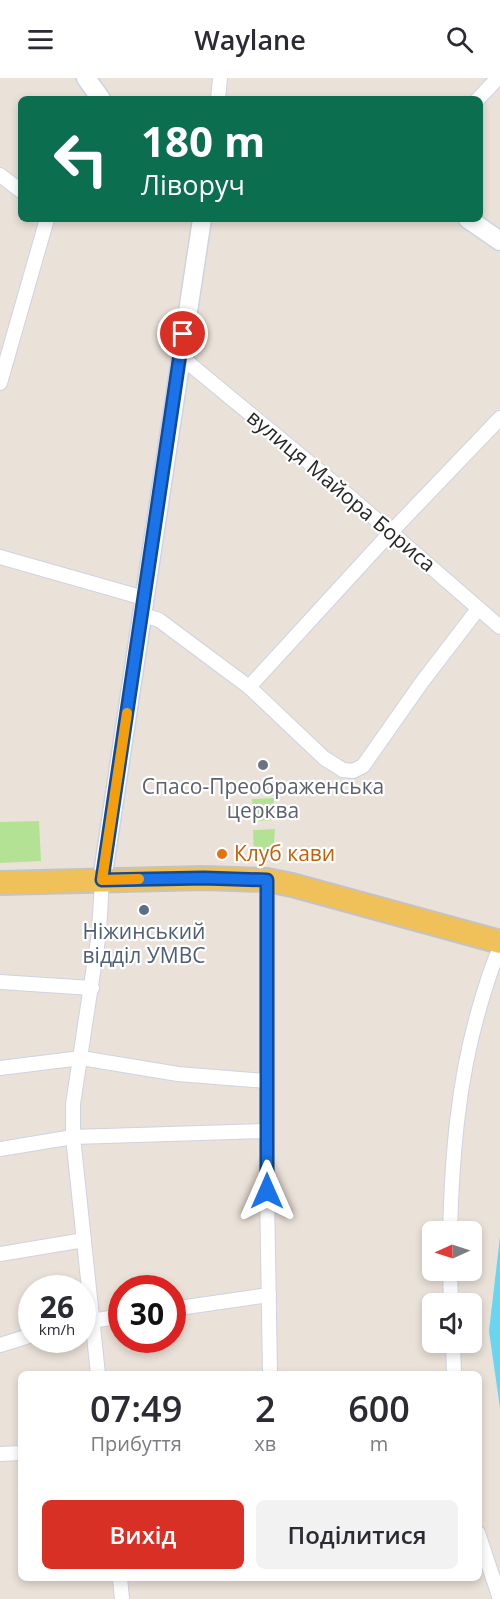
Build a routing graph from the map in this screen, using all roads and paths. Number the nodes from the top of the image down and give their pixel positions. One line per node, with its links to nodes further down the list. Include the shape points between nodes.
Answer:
1 (86, 78): 4 (street)
2 (220, 78): 5 (street)
3 (498, 78): 6 (street)
4 (99, 96)
5 (218, 96)
6 (481, 96)
7 (0, 175): 8 (street)
8 (18, 189)
9 (46, 222): 13 (street)
10 (202, 222): 14 (street)
11 (472, 222): 12 (street)
12 (500, 241)
13 (6, 337): 15 (street)
14 (180, 356): 17 (street, вулиця Майора Бориса); 19 (street)
15 (0, 383)
16 (500, 418): 17 (street)
17 (391, 532): 20 (street, вулиця Майора Бориса); 22 (street)
18 (0, 557): 19 (street)
19 (142, 606): 22 (street); 23 (street)
20 (478, 609): 21 (street, вулиця Майора Бориса); 22 (street, via 363,766 353,771 343,770 324,758)
21 (500, 627)
22 (249, 687)
23 (102, 880): 24 (main road); 25 (main road); 29 (street)
24 (267, 880): 26 (main road); 32 (street)
25 (0, 883)
26 (500, 942)
27 (500, 948): 36 (street, via 480,1004 463,1077)
28 (0, 982): 29 (street)
29 (92, 988): 30 (street)
30 (81, 1058): 31 (street); 32 (street, via 178,1074); 34 (street, via 73,1104)
31 (0, 1068)
32 (266, 1081): 33 (street)
33 (266, 1131): 34 (street); 40 (street)
34 (73, 1137): 35 (street); 37 (street)
35 (0, 1149)
36 (451, 1221)
37 (84, 1240): 38 (street); 39 (street)
38 (0, 1254)
39 (85, 1275)
40 (268, 1295): 41 (street); 47 (street)
41 (186, 1306)
42 (18, 1339): 43 (street)
43 (0, 1345)
44 (94, 1353): 46 (street)
45 (453, 1353): 48 (street)
46 (97, 1371)
47 (270, 1371)
48 (454, 1371)
49 (18, 1453): 50 (street)
50 (0, 1454)
51 (482, 1545): 54 (street)
52 (120, 1581): 53 (street)
53 (122, 1599)
54 (500, 1599)

